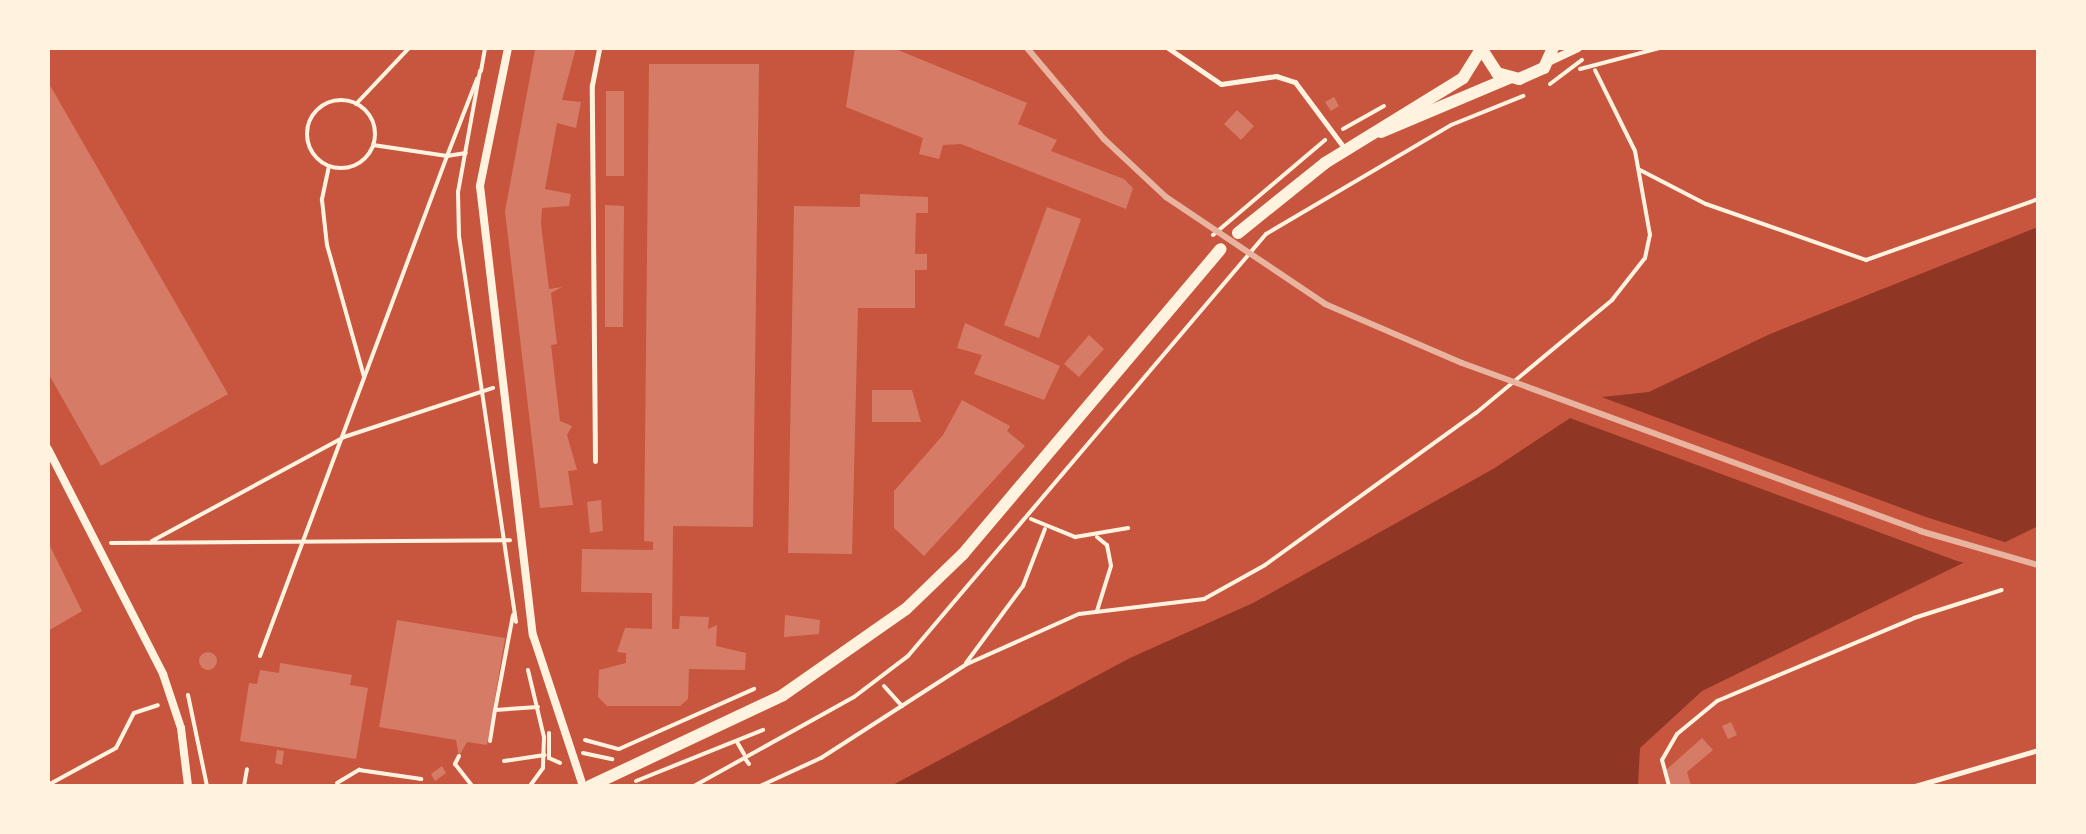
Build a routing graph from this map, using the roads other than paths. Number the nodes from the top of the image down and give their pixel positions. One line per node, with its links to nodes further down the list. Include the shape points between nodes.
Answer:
1 (508, 48): 17 (street, via 480,186 533,635)
2 (599, 48): 14 (lane, via 592,85)
3 (1168, 48): 10 (lane, via 1221,84 1287,78)
4 (1481, 48): 8 (street, via 1489,67); 9 (street, via 1463,78)
5 (1553, 48): 7 (street)
6 (1579, 48): 7 (street)
7 (1548, 62): 8 (street, via 1533,76)
8 (1509, 78): 9 (street)
9 (1371, 136): 10 (street)
10 (1345, 150): 11 (street)
11 (1238, 233)
12 (1221, 249): 18 (street, via 963,554 906,609 783,695)
13 (48, 449): 16 (street, via 100,543 176,710)
14 (595, 461)
15 (2038, 750): 19 (lane)
16 (188, 786)
17 (583, 786)
18 (590, 786)
19 (1915, 786)

